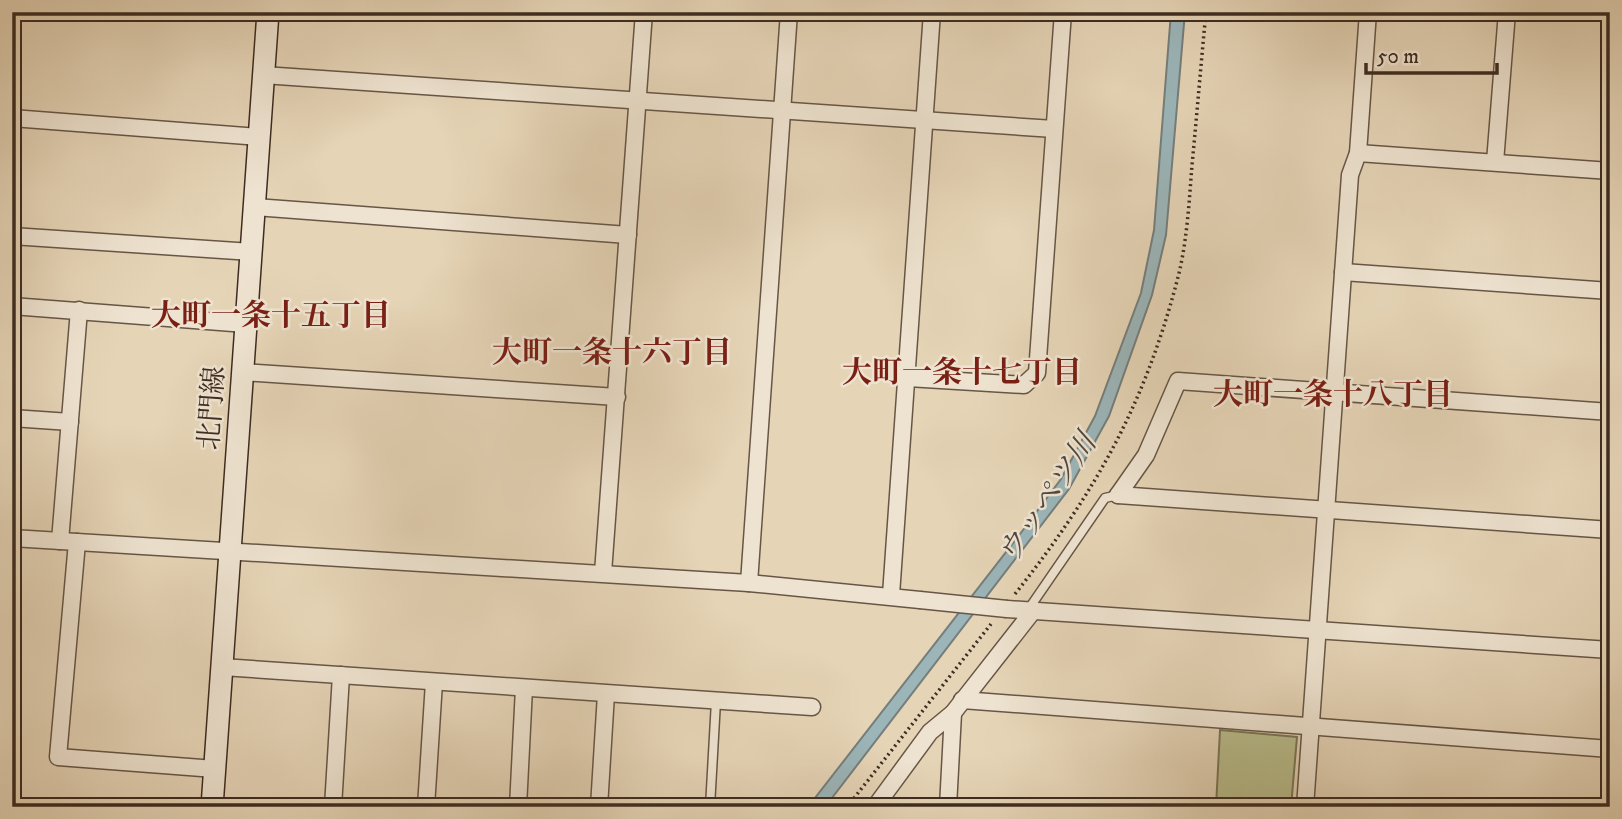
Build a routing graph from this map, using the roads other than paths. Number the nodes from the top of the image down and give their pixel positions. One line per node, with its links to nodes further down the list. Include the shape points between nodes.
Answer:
1 (268, 12): 8 (street, 北門線)
2 (644, 12): 9 (street)
3 (789, 12): 10 (street)
4 (932, 12): 12 (street)
5 (1063, 12): 13 (street)
6 (1367, 12): 15 (street)
7 (1507, 12): 16 (street)
8 (263, 75): 9 (street); 14 (street, 北門線)
9 (637, 102): 10 (street); 19 (street)
10 (782, 112): 12 (street); 42 (street)
11 (12, 118): 14 (street)
12 (924, 121): 13 (street); 28 (street)
13 (1054, 129): 28 (street, via 1037,373 1024,384)
14 (260, 137): 18 (street, 北門線)
15 (1358, 153): 16 (street); 22 (street, via 1350,175)
16 (1495, 162): 17 (street)
17 (1610, 171)
18 (255, 207): 19 (street); 21 (street, 北門線)
19 (628, 235): 30 (street)
20 (12, 236): 21 (street)
21 (251, 252): 26 (street, 北門線)
22 (1343, 272): 23 (street); 29 (street)
23 (1610, 291)
24 (12, 306): 25 (street)
25 (79, 310): 26 (street); 33 (street)
26 (246, 324): 27 (street, 北門線)
27 (242, 372): 30 (street); 40 (street, 北門線)
28 (908, 378): 43 (street)
29 (1335, 391): 31 (street); 34 (street, via 1178,381 1146,455); 35 (street)
30 (617, 397): 41 (street)
31 (1610, 412)
32 (12, 418): 33 (street)
33 (70, 422): 38 (street)
34 (1118, 495): 35 (street); 44 (lane, via 1105,498)
35 (1326, 508): 36 (street); 45 (street)
36 (1610, 530)
37 (12, 538): 38 (street)
38 (60, 541): 39 (street)
39 (77, 542): 40 (street); 57 (street, via 58,757)
40 (230, 550): 41 (street); 47 (street, 北門線)
41 (603, 573): 42 (street)
42 (749, 583): 43 (street)
43 (891, 595): 44 (street, bridge)
44 (1031, 610): 45 (street); 53 (street)
45 (1318, 628): 46 (street); 55 (street)
46 (1610, 650)
47 (222, 667): 48 (street); 57 (street, 北門線)
48 (341, 675): 49 (street); 59 (street)
49 (434, 682): 50 (street); 60 (street)
50 (524, 688): 51 (street); 61 (street)
51 (606, 694): 52 (street); 62 (street)
52 (716, 701): 54 (street); 63 (lane)
53 (958, 706): 55 (street); 64 (street, via 930,732); 65 (street)
54 (812, 707)
55 (1311, 727): 56 (street); 66 (street)
56 (1610, 750)
57 (215, 769): 58 (street, 北門線)
58 (212, 807)
59 (333, 807)
60 (426, 807)
61 (518, 807)
62 (599, 807)
63 (710, 807)
64 (875, 807)
65 (948, 807)
66 (1305, 807)

